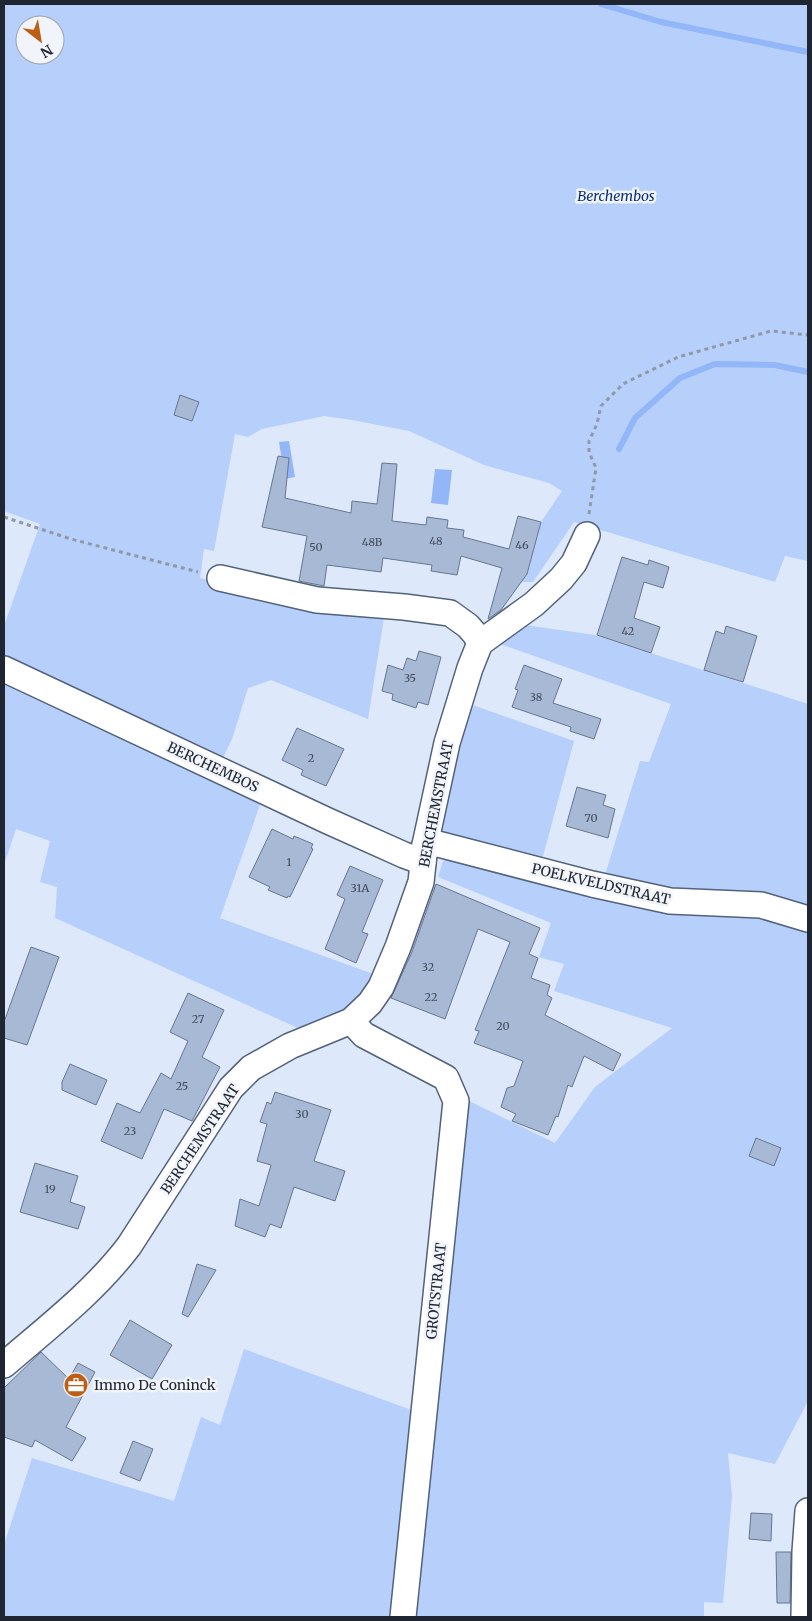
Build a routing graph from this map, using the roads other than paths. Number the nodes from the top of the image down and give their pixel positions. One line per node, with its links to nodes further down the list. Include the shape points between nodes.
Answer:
1 (587, 534): 3 (street, via 574,563 561,579 534,604)
2 (220, 578): 3 (street, via 317,600 450,612 475,634)
3 (480, 643): 5 (street, BERCHEMSTRAAT, via 447,743)
4 (4, 668): 5 (street, BERCHEMBOS, via 404,855)
5 (424, 854): 6 (street, POELKVELDSTRAAT, via 438,844 670,901 761,906); 7 (street, BERCHEMSTRAAT, via 416,899 381,987)
6 (808, 919)
7 (351, 1021): 8 (street, BERCHEMSTRAAT, via 290,1046 251,1068 232,1088 114,1266 83,1298); 10 (street, GROTSTRAAT, via 364,1035 446,1078 456,1101)
8 (4, 1365)
9 (808, 1511): 11 (street)
10 (403, 1617)
11 (804, 1617)

